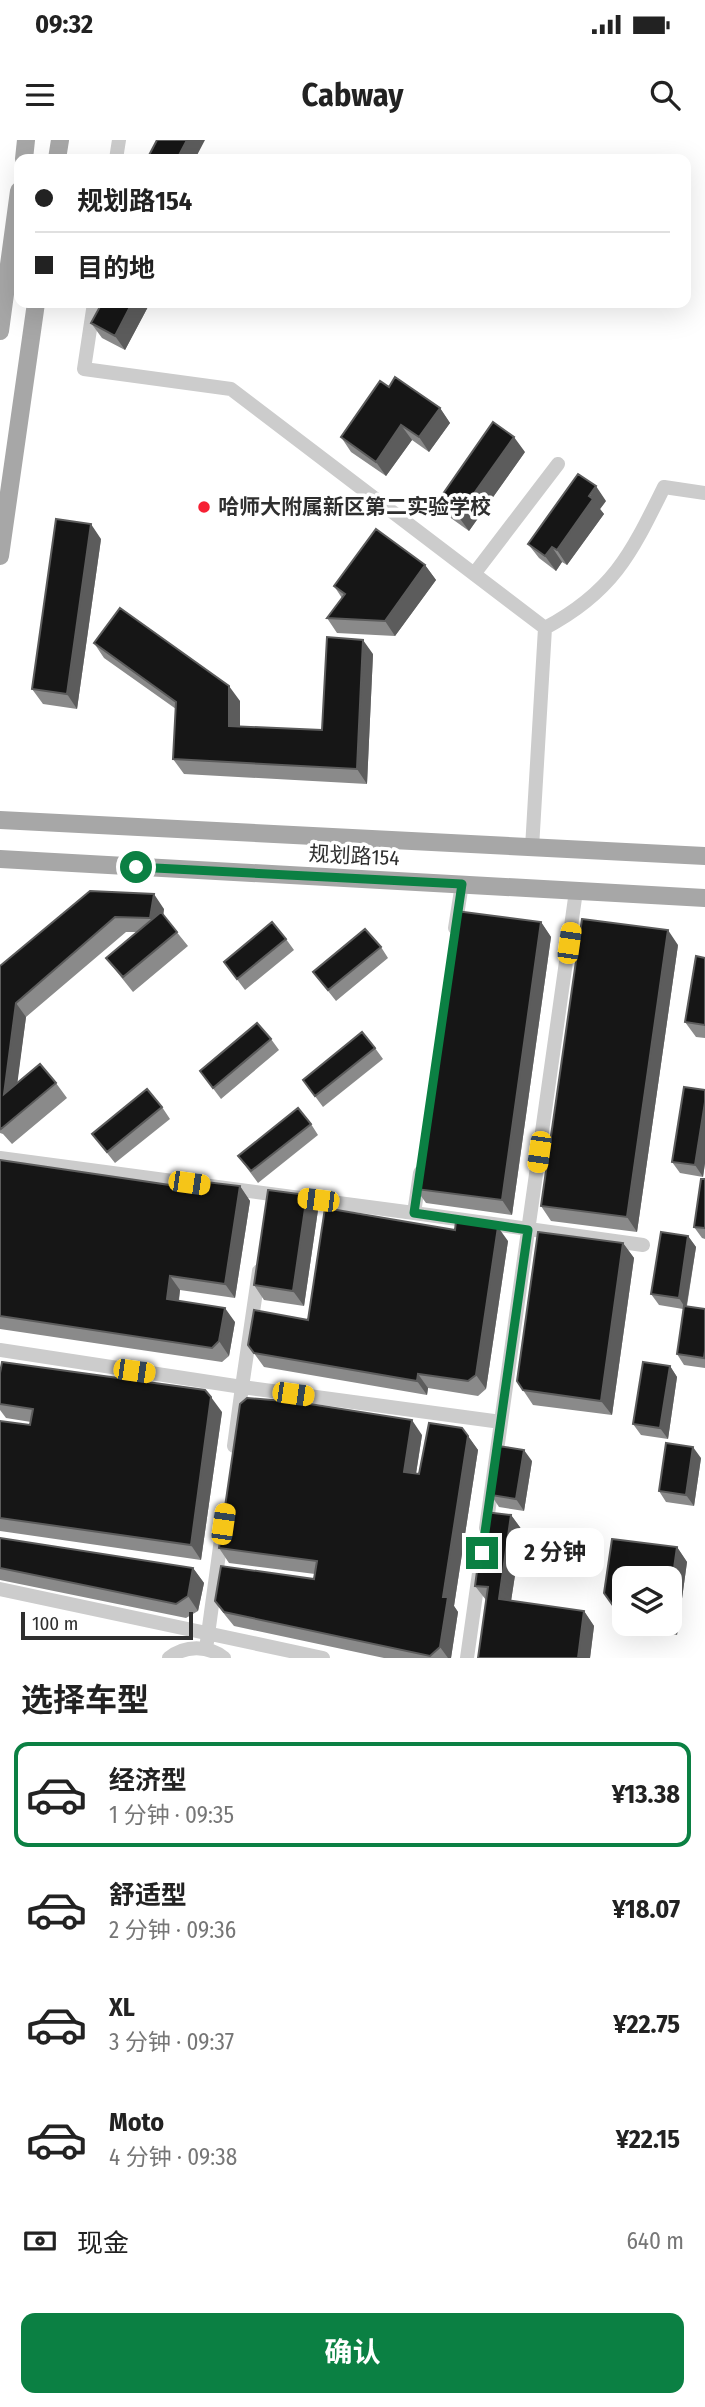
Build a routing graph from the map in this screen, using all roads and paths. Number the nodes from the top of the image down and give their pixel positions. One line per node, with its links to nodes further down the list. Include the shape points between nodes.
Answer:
1 (14, 228): 4 (main road)
2 (35, 308): 7 (main road)
3 (93, 308): 8 (street, via 84,369 231,388)
4 (0, 331)
5 (558, 464): 8 (street)
6 (705, 493): 9 (street, via 664,487 620,569 588,601)
7 (0, 556)
8 (474, 574): 9 (street)
9 (545, 628): 11 (street)
10 (0, 820): 11 (main road, 规划路154)
11 (531, 848): 12 (main road, 规划路154)
12 (705, 856)
13 (0, 859): 14 (main road, 规划路154)
14 (462, 884): 15 (main road, 规划路154); 17 (street)
15 (576, 891): 16 (main road, 规划路154); 21 (street)
16 (705, 898)
17 (454, 939)
18 (0, 1158): 20 (street, via 269,1201)
19 (422, 1158): 20 (street)
20 (414, 1213): 21 (street)
21 (528, 1230): 22 (street); 26 (street)
22 (643, 1245)
23 (262, 1249): 25 (street)
24 (0, 1350): 25 (street)
25 (242, 1387): 26 (street); 27 (street)
26 (501, 1422): 35 (street)
27 (232, 1455)
28 (223, 1524): 30 (street)
29 (0, 1589): 30 (street)
30 (208, 1632): 31 (street); 34 (street)
31 (206, 1649): 32 (street, via 183,1650); 33 (street)
32 (169, 1658)
33 (223, 1658)
34 (323, 1658)
35 (467, 1658)

